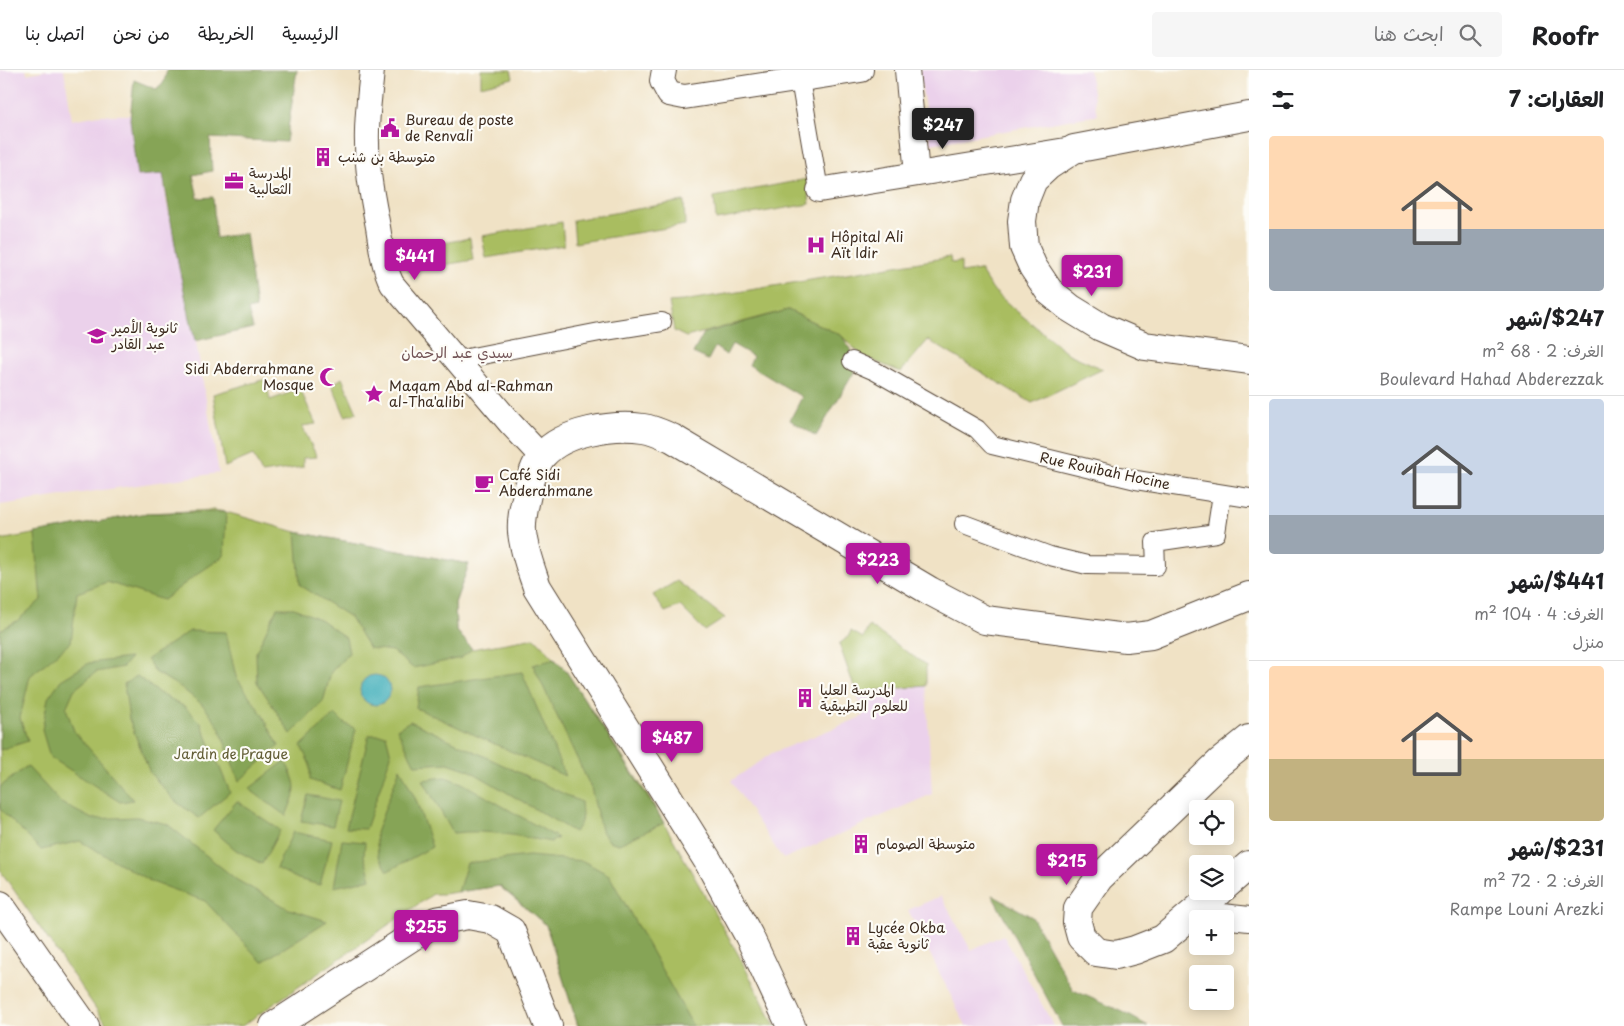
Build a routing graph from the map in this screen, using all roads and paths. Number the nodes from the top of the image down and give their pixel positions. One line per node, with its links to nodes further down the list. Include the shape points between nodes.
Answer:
1 (372, 70): 11 (street, via 367,143 386,269 392,284)
2 (664, 70): 5 (street, via 662,81 668,94 684,97)
3 (861, 70): 5 (street)
4 (907, 70): 8 (street)
5 (800, 80): 9 (street)
6 (1249, 116): 7 (street)
7 (1074, 149): 8 (street); 12 (street, via 1033,180 1025,200 1022,222 1024,247 1049,291 1101,327 1145,346)
8 (917, 174): 9 (street)
9 (819, 190)
10 (662, 322): 11 (street)
11 (457, 360): 14 (street)
12 (1249, 360)
13 (852, 361): 15 (street, Rue Rouibah Hocine, via 977,429 992,445 1136,480)
14 (542, 456): 18 (street, via 552,447 580,434 610,428 644,428 672,438 930,591 985,620 1126,638 1151,635); 31 (street, via 530,482 522,518 527,559 537,587 708,861 749,936)
15 (1222, 494): 16 (street, Rue Rouibah Hocine); 17 (street, via 1216,533 1155,542 1156,566 1087,565 1050,556)
16 (1249, 498)
17 (964, 524)
18 (1249, 596)
19 (1249, 739): 26 (street, via 1219,763 1099,878 1078,908 1077,922 1081,937 1096,952 1116,955 1163,939)
20 (1249, 865): 21 (street)
21 (1234, 878)
22 (1210, 900): 24 (street)
23 (0, 905): 28 (street)
24 (1198, 910)
25 (1234, 917): 27 (street)
26 (1189, 918)
27 (1249, 919)
28 (85, 1026)
29 (274, 1026): 30 (street, via 436,921 468,915 490,919 511,931)
30 (548, 1026)
31 (791, 1026)

